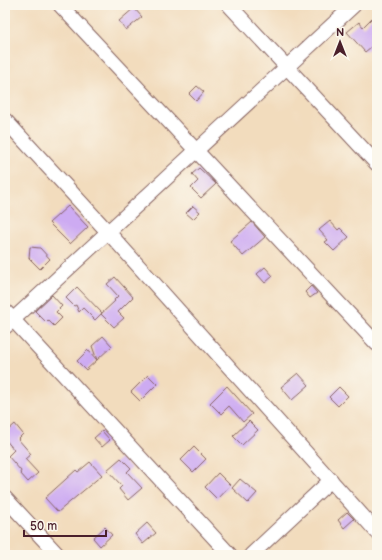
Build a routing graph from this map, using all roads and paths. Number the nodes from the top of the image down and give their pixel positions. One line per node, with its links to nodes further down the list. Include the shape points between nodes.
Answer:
1 (60, 5): 6 (street)
2 (229, 5): 4 (street)
3 (354, 5): 4 (street)
4 (287, 67): 6 (street); 7 (street)
5 (5, 120): 8 (street)
6 (196, 151): 8 (street); 10 (street)
7 (377, 164)
8 (108, 232): 9 (street); 11 (street)
9 (8, 319): 15 (street)
10 (377, 344)
11 (331, 480): 13 (street); 16 (street)
12 (5, 498): 14 (street)
13 (377, 532)
14 (58, 555)
15 (230, 555)
16 (250, 555)

